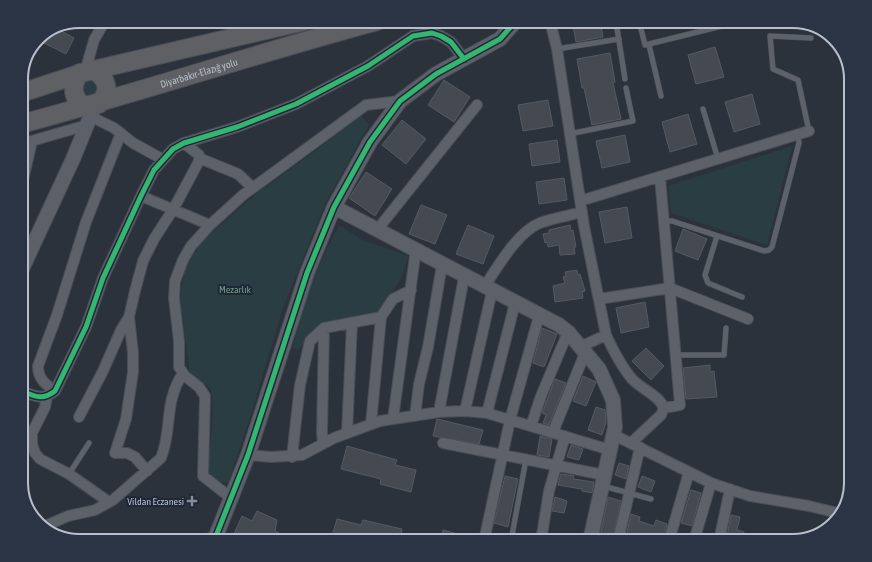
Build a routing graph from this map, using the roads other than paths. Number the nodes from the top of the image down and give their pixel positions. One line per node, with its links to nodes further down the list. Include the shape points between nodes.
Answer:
1 (102, 28): 14 (street, via 94,40)
2 (275, 28): 14 (highway)
3 (350, 28): 22 (highway, Diyarbakır-Elazığ yolu, via 305,40)
4 (510, 28): 13 (street, via 500,39)
5 (552, 28): 12 (street)
6 (617, 28): 10 (lane)
7 (641, 28): 11 (lane, via 645,46)
8 (715, 28): 11 (lane)
9 (811, 38): 24 (lane, via 770,36 773,69 798,80)
10 (619, 39): 12 (lane); 15 (lane)
11 (649, 45): 18 (lane)
12 (557, 49): 26 (street)
13 (464, 59): 19 (street, via 436,74); 30 (street, via 451,42 441,36 432,33 413,36 368,66 296,104 237,127)
14 (86, 72): 17 (highway); 22 (highway, via 74,84 73,90 78,101); 22 (highway, via 101,74 107,83 106,94)
15 (624, 79)
16 (626, 88): 26 (lane, via 633,122)
17 (28, 91)
18 (662, 96)
19 (400, 101): 36 (street, via 366,105); 39 (street, via 370,142)
20 (477, 105): 44 (street)
21 (703, 109): 34 (lane)
22 (92, 111): 23 (highway, Diyarbakır-Elazığ yolu); 25 (street); 28 (street); 46 (street)
23 (28, 123)
24 (809, 131): 27 (street)
25 (121, 133): 33 (street, via 133,143); 69 (street, via 86,222 57,316 38,366 42,382)
26 (569, 134): 38 (street)
27 (798, 135): 34 (street); 45 (lane, via 800,144 772,247 764,251)
28 (32, 141): 29 (street); 31 (street)
29 (28, 142)
30 (184, 143): 32 (street, via 196,152); 33 (street)
31 (28, 158)
32 (199, 158): 36 (street, via 238,174); 40 (street)
33 (162, 159): 37 (street)
34 (718, 159): 35 (street)
35 (660, 176): 38 (street); 42 (street)
36 (253, 188): 43 (street)
37 (141, 196): 40 (street); 69 (street, via 103,278 86,327)
38 (580, 201): 41 (street)
39 (334, 207): 44 (street); 90 (street, via 307,272)
40 (174, 208): 43 (street); 57 (street, via 154,239 144,261)
41 (582, 212): 51 (street, via 539,223 526,232 508,251); 54 (street)
42 (664, 221): 45 (lane, via 672,221); 50 (street)
43 (210, 225): 67 (street, via 191,246 175,281 179,367)
44 (377, 230): 48 (street)
45 (717, 236): 53 (lane, via 704,275 705,280)
46 (28, 241)
47 (415, 256): 52 (street)
48 (442, 265): 49 (street); 74 (street)
49 (464, 277): 51 (street); 72 (street)
50 (670, 288): 54 (street); 59 (street); 66 (street)
51 (488, 289): 55 (street); 71 (street)
52 (410, 290): 58 (street, via 393,299); 76 (street)
53 (742, 297)
54 (599, 298): 64 (street)
55 (515, 303): 56 (street); 73 (street)
56 (539, 316): 63 (street); 77 (street)
57 (129, 317): 75 (street); 94 (street, via 133,372 126,419 115,453 135,457)
58 (381, 317): 60 (street); 78 (street)
59 (748, 319)
60 (352, 323): 61 (street); 81 (street)
61 (324, 328): 86 (street); 91 (street, via 310,342 306,354)
62 (726, 328): 66 (lane, via 724,355)
63 (568, 332): 65 (street); 79 (street)
64 (606, 335): 65 (street); 70 (street, via 613,351 632,379)
65 (583, 350): 80 (street); 82 (street, via 599,369 613,400 616,427)
66 (675, 355): 70 (street, via 680,405)
67 (183, 374): 94 (street, via 176,384 169,405 164,450 161,458); 101 (street, via 199,387 205,396 203,476)
68 (28, 393): 69 (street, via 39,397)
69 (51, 394): 96 (street, via 32,433 33,449 40,459)
70 (664, 408): 87 (street)
71 (465, 411): 72 (street); 73 (street)
72 (440, 412): 74 (street)
73 (487, 413): 77 (street)
74 (415, 416): 76 (street)
75 (79, 417)
76 (393, 419): 78 (street)
77 (510, 420): 79 (street); 89 (street)
78 (371, 424): 81 (street)
79 (531, 426): 80 (street)
80 (553, 432): 83 (street)
81 (347, 433): 86 (street)
82 (614, 435): 87 (street); 88 (street)
83 (564, 436): 88 (street); 93 (street)
84 (89, 443): 96 (lane)
85 (444, 443): 89 (street)
86 (323, 444): 91 (street, via 302,455)
87 (635, 445): 95 (street); 100 (street)
88 (610, 450): 97 (street)
89 (502, 454): 92 (street); 107 (street)
90 (248, 455): 91 (street); 101 (street)
91 (292, 457)
92 (526, 459): 93 (street); 108 (lane)
93 (556, 465): 97 (street); 109 (street)
94 (147, 471): 103 (street)
95 (689, 472): 98 (street); 112 (street)
96 (69, 474): 103 (street)
97 (603, 480): 100 (lane); 110 (street)
98 (711, 483): 99 (street); 113 (street)
99 (730, 489): 104 (street, via 750,496); 114 (street)
100 (630, 493): 102 (lane); 111 (street)
101 (231, 498): 106 (street)
102 (651, 499)
103 (109, 502): 105 (street, via 95,510 68,516)
104 (835, 512)
105 (49, 524)
106 (216, 534)
107 (485, 534)
108 (512, 534)
109 (542, 534)
110 (591, 534)
111 (620, 534)
112 (671, 534)
113 (696, 534)
114 (720, 534)

